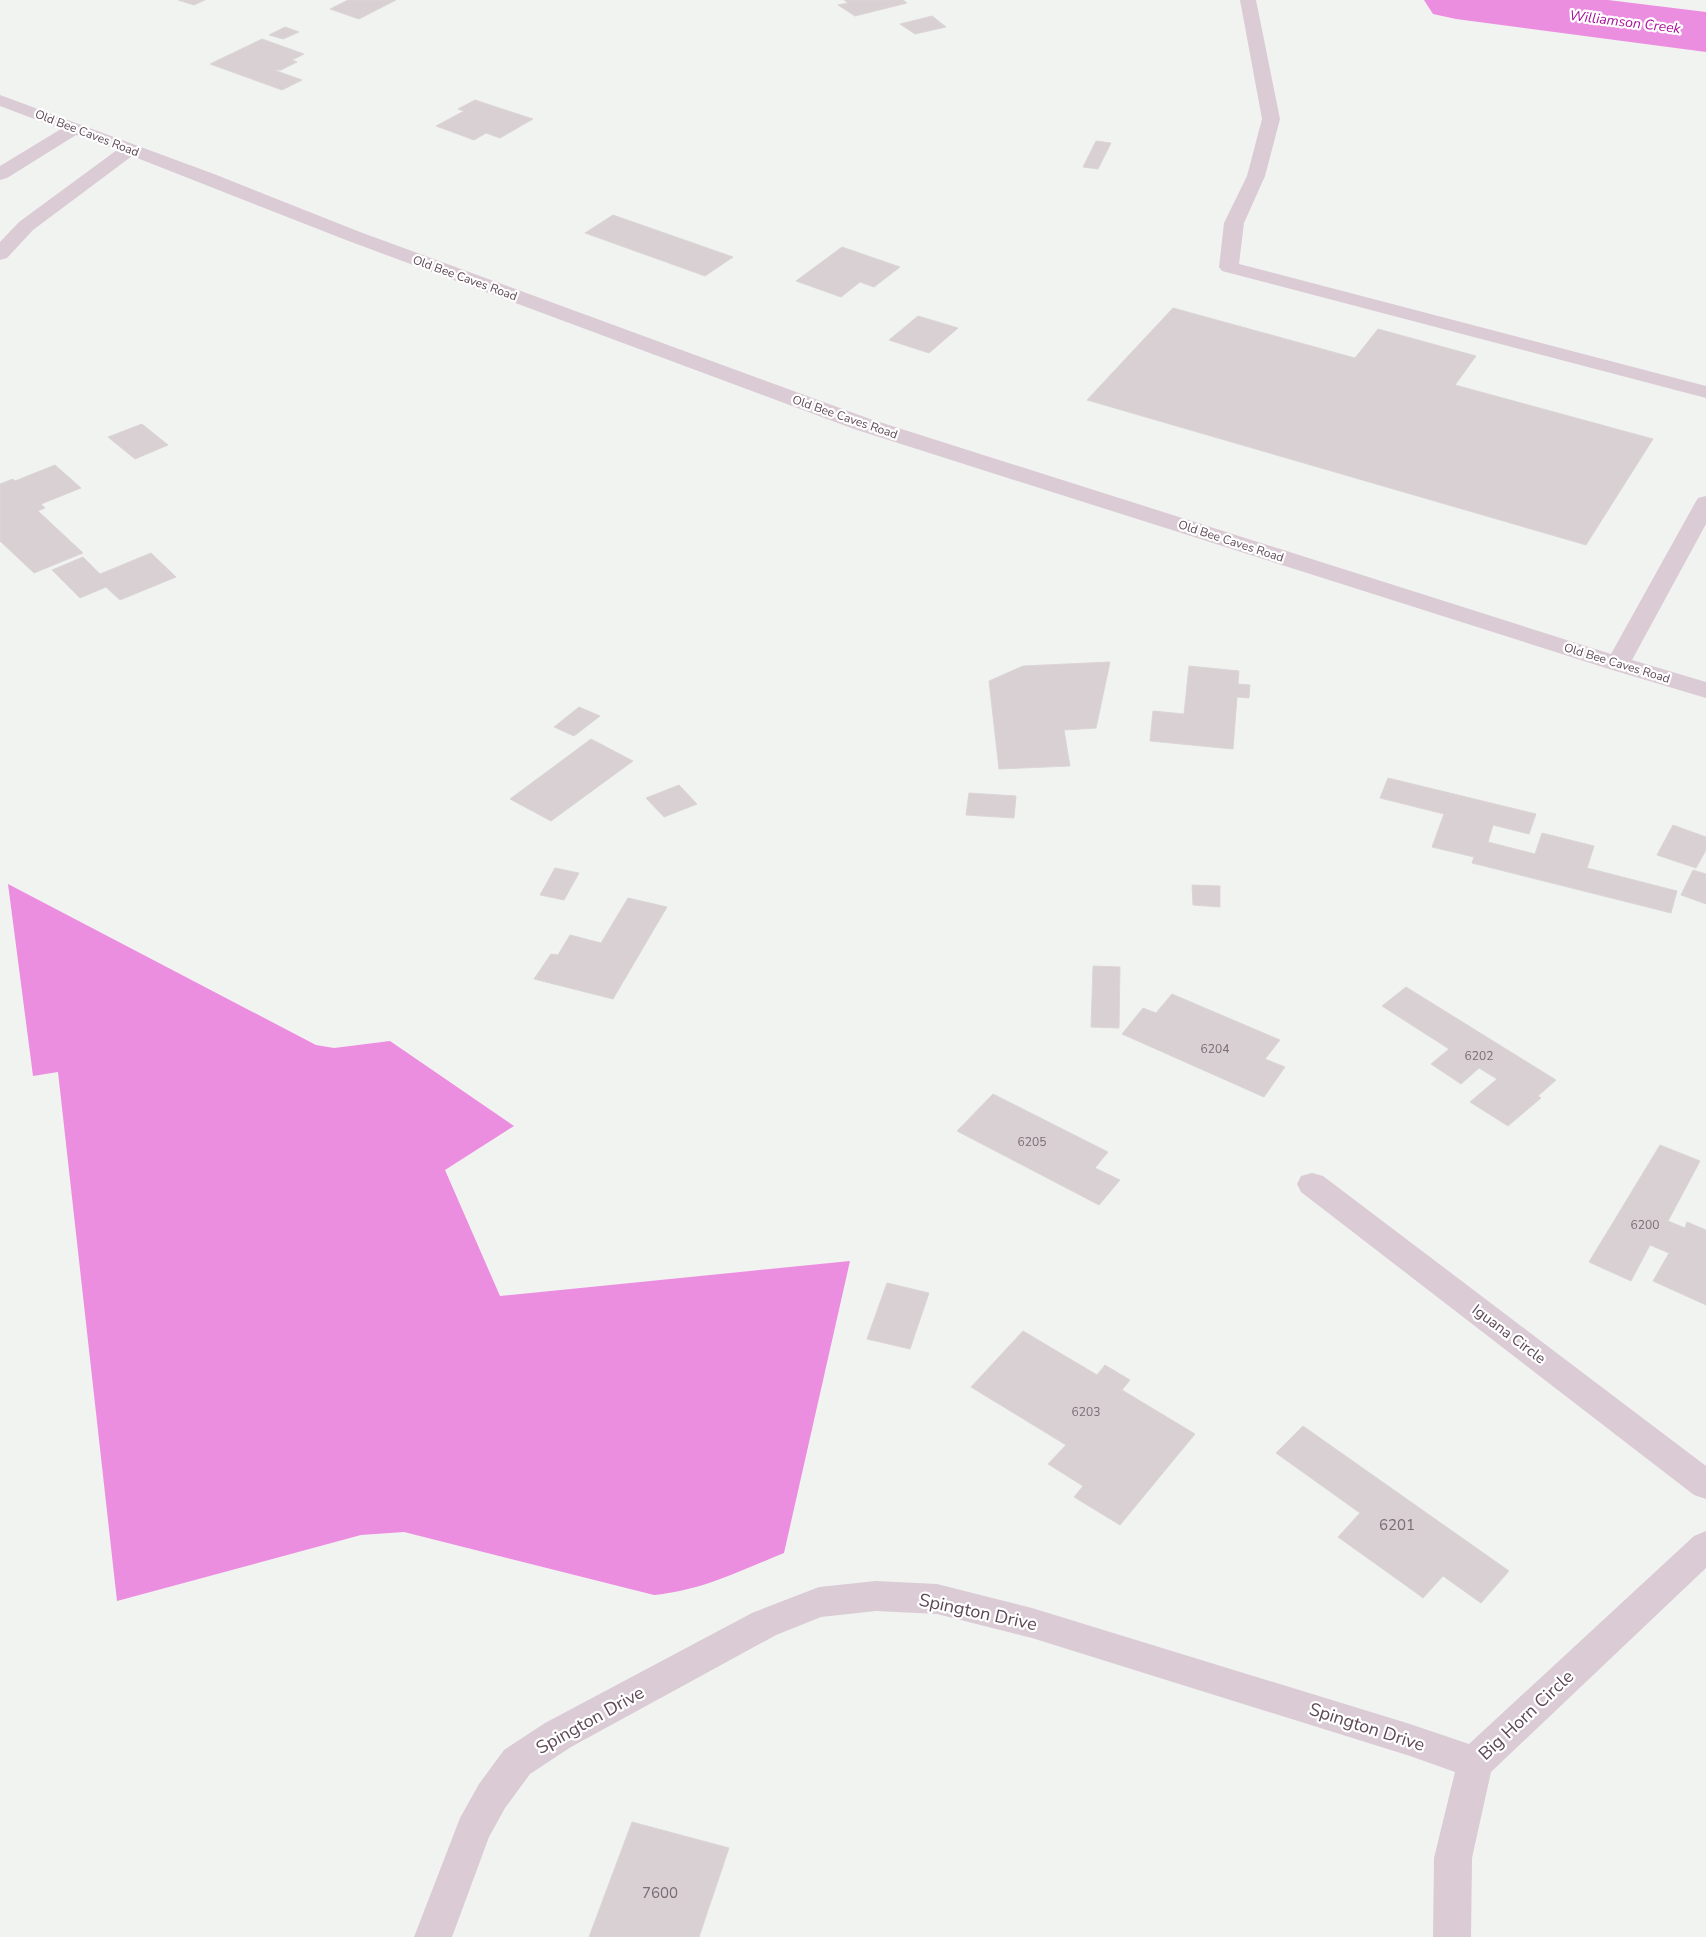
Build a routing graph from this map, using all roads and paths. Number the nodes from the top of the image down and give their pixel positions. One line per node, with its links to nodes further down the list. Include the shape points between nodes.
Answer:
1 (1248, 0): 7 (street, via 1271,119 1256,176 1234,222 1229,267)
2 (0, 100): 3 (street, Old Bee Caves Road)
3 (74, 128): 4 (street, Old Bee Caves Road); 5 (street)
4 (130, 149): 6 (street, via 26,226); 9 (street, Old Bee Caves Road, via 362,240 862,424)
5 (0, 174)
6 (0, 254)
7 (1706, 392)
8 (1706, 503): 9 (street)
9 (1618, 664): 10 (street, Old Bee Caves Road)
10 (1706, 690)
11 (1312, 1184): 12 (street, Iguana Circle)
12 (1706, 1485)
13 (1706, 1546): 14 (street, Big Horn Circle)
14 (1475, 1763): 15 (street, Spington Drive, via 1032,1623 937,1599 876,1596 819,1602 764,1624 558,1734 517,1762 492,1796 473,1830); 16 (street, Big Horn Circle, via 1453,1858)
15 (433, 1937)
16 (1452, 1937)

